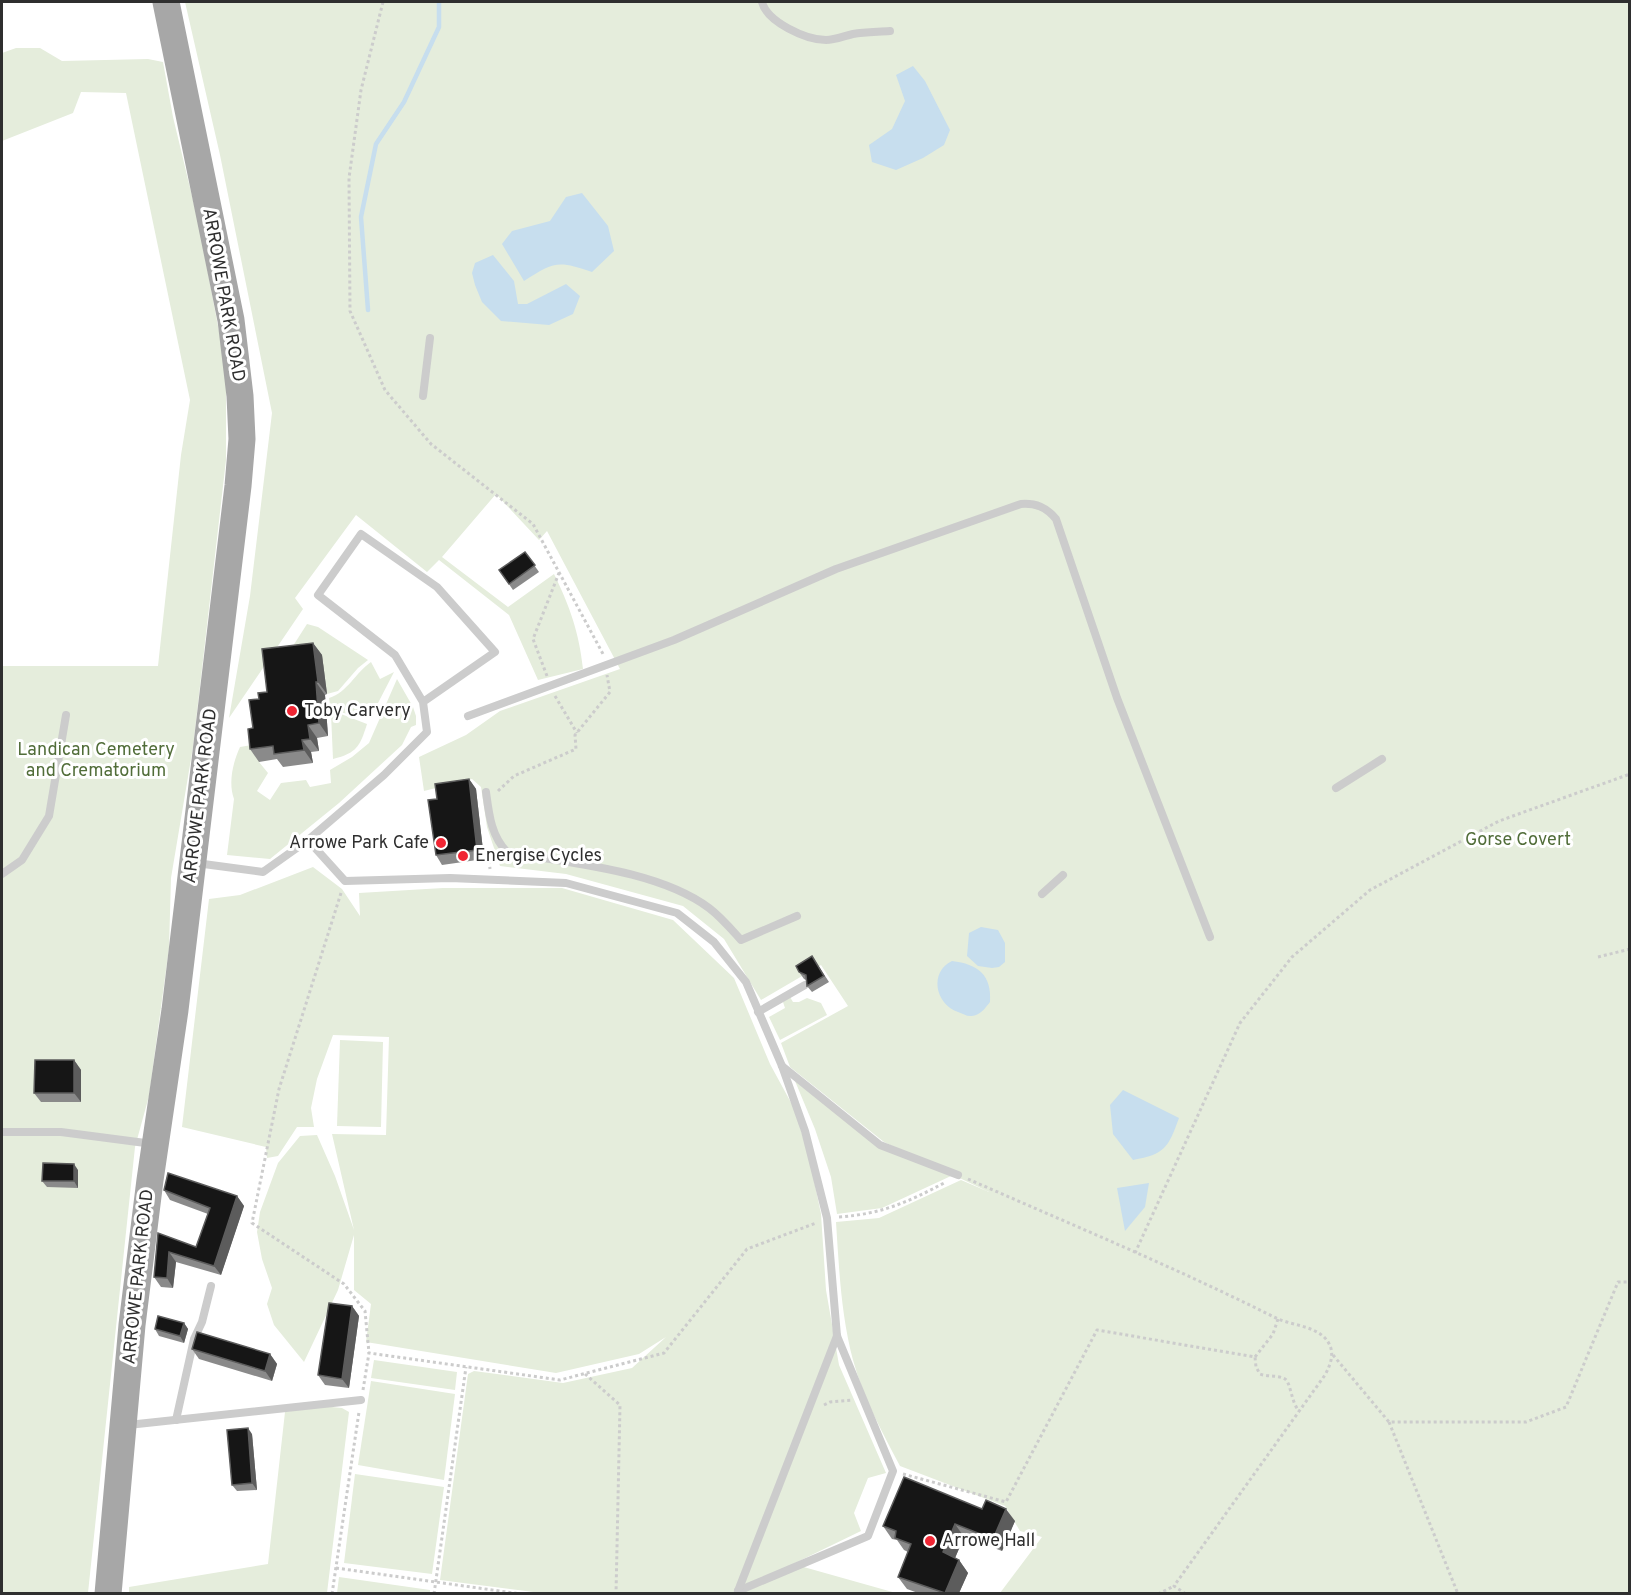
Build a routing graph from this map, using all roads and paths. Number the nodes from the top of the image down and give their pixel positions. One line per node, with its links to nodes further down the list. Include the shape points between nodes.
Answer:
1 (166, 2): 21 (main road, ARROWE PARK ROAD, via 231,320 242,439)
2 (383, 2): 7 (path, via 361,90 349,178 350,311 384,390 431,444 532,524)
3 (762, 2): 4 (lane, via 767,14 811,38 833,40 851,34)
4 (890, 31)
5 (429, 338): 6 (lane)
6 (423, 396)
7 (559, 572): 8 (path, via 603,651); 9 (path, via 533,639)
8 (605, 665): 9 (lane); 13 (path, via 610,692); 28 (lane, via 674,640 836,569 1021,504 1043,507 1056,519 1117,698)
9 (550, 686): 12 (lane); 13 (path)
10 (423, 702): 10 (lane, via 395,655 318,595 361,534 437,587 495,652); 19 (lane, via 427,732)
11 (66, 715): 22 (lane, via 49,816 22,860)
12 (468, 716)
13 (577, 733): 18 (path, via 576,749 514,776)
14 (1382, 759): 16 (lane)
15 (1629, 774): 38 (path, via 1499,821 1370,890 1292,957 1240,1023)
16 (1336, 788)
17 (486, 792): 18 (lane)
18 (487, 802): 27 (lane, via 493,830 507,852 588,865 667,886 706,906 741,940)
19 (308, 840): 21 (lane, via 263,872); 25 (lane)
20 (488, 849): 24 (path)
21 (193, 863): 35 (main road, ARROWE PARK ROAD)
22 (2, 874)
23 (1063, 875): 26 (lane)
24 (491, 880): 25 (lane); 32 (lane, via 566,883 677,913 714,942 746,982)
25 (345, 881): 43 (path, via 279,1089 252,1223 344,1284 365,1311)
26 (1042, 894)
27 (797, 916)
28 (1210, 937)
29 (1629, 950): 30 (path)
30 (1598, 957)
31 (805, 985): 32 (lane)
32 (758, 1012): 33 (lane)
33 (782, 1066): 36 (lane, via 880,1145); 37 (lane, via 805,1131)
34 (2, 1132): 35 (lane, via 61,1132)
35 (156, 1144): 54 (main road, ARROWE PARK ROAD, via 132,1325)
36 (958, 1175): 37 (path, via 887,1210); 38 (path)
37 (827, 1218): 42 (lane); 47 (path, via 747,1249 664,1353)
38 (1135, 1253): 41 (path)
39 (1629, 1282): 53 (path, via 1618,1282 1566,1407 1526,1422)
40 (211, 1287): 52 (lane, via 194,1339)
41 (1278, 1319): 44 (path, via 1317,1331 1326,1339); 45 (path, via 1273,1334)
42 (837, 1336): 49 (lane); 51 (lane)
43 (369, 1353): 46 (path); 48 (path)
44 (1333, 1355): 50 (path, via 1325,1374); 53 (path)
45 (1255, 1357): 50 (path, via 1260,1374 1288,1382 1293,1404); 55 (path, via 1097,1330 1006,1502)
46 (466, 1367): 47 (path, via 560,1380); 57 (path)
47 (585, 1374): 63 (path, via 620,1405)
48 (361, 1400): 52 (lane); 56 (path)
49 (863, 1400): 51 (path, via 830,1402); 55 (lane)
50 (1299, 1411): 58 (path)
51 (807, 1413): 55 (lane, via 738,1591 868,1536)
52 (176, 1420): 54 (lane)
53 (1389, 1422): 66 (path)
54 (124, 1425): 59 (main road, ARROWE PARK ROAD)
55 (893, 1472)
56 (335, 1568): 57 (path); 60 (path)
57 (436, 1581): 61 (path); 62 (path)
58 (1174, 1586): 64 (path); 65 (path)
59 (108, 1593)
60 (332, 1593)
61 (434, 1593)
62 (521, 1593)
63 (616, 1593)
64 (1158, 1593)
65 (1186, 1593)
66 (1458, 1593)

